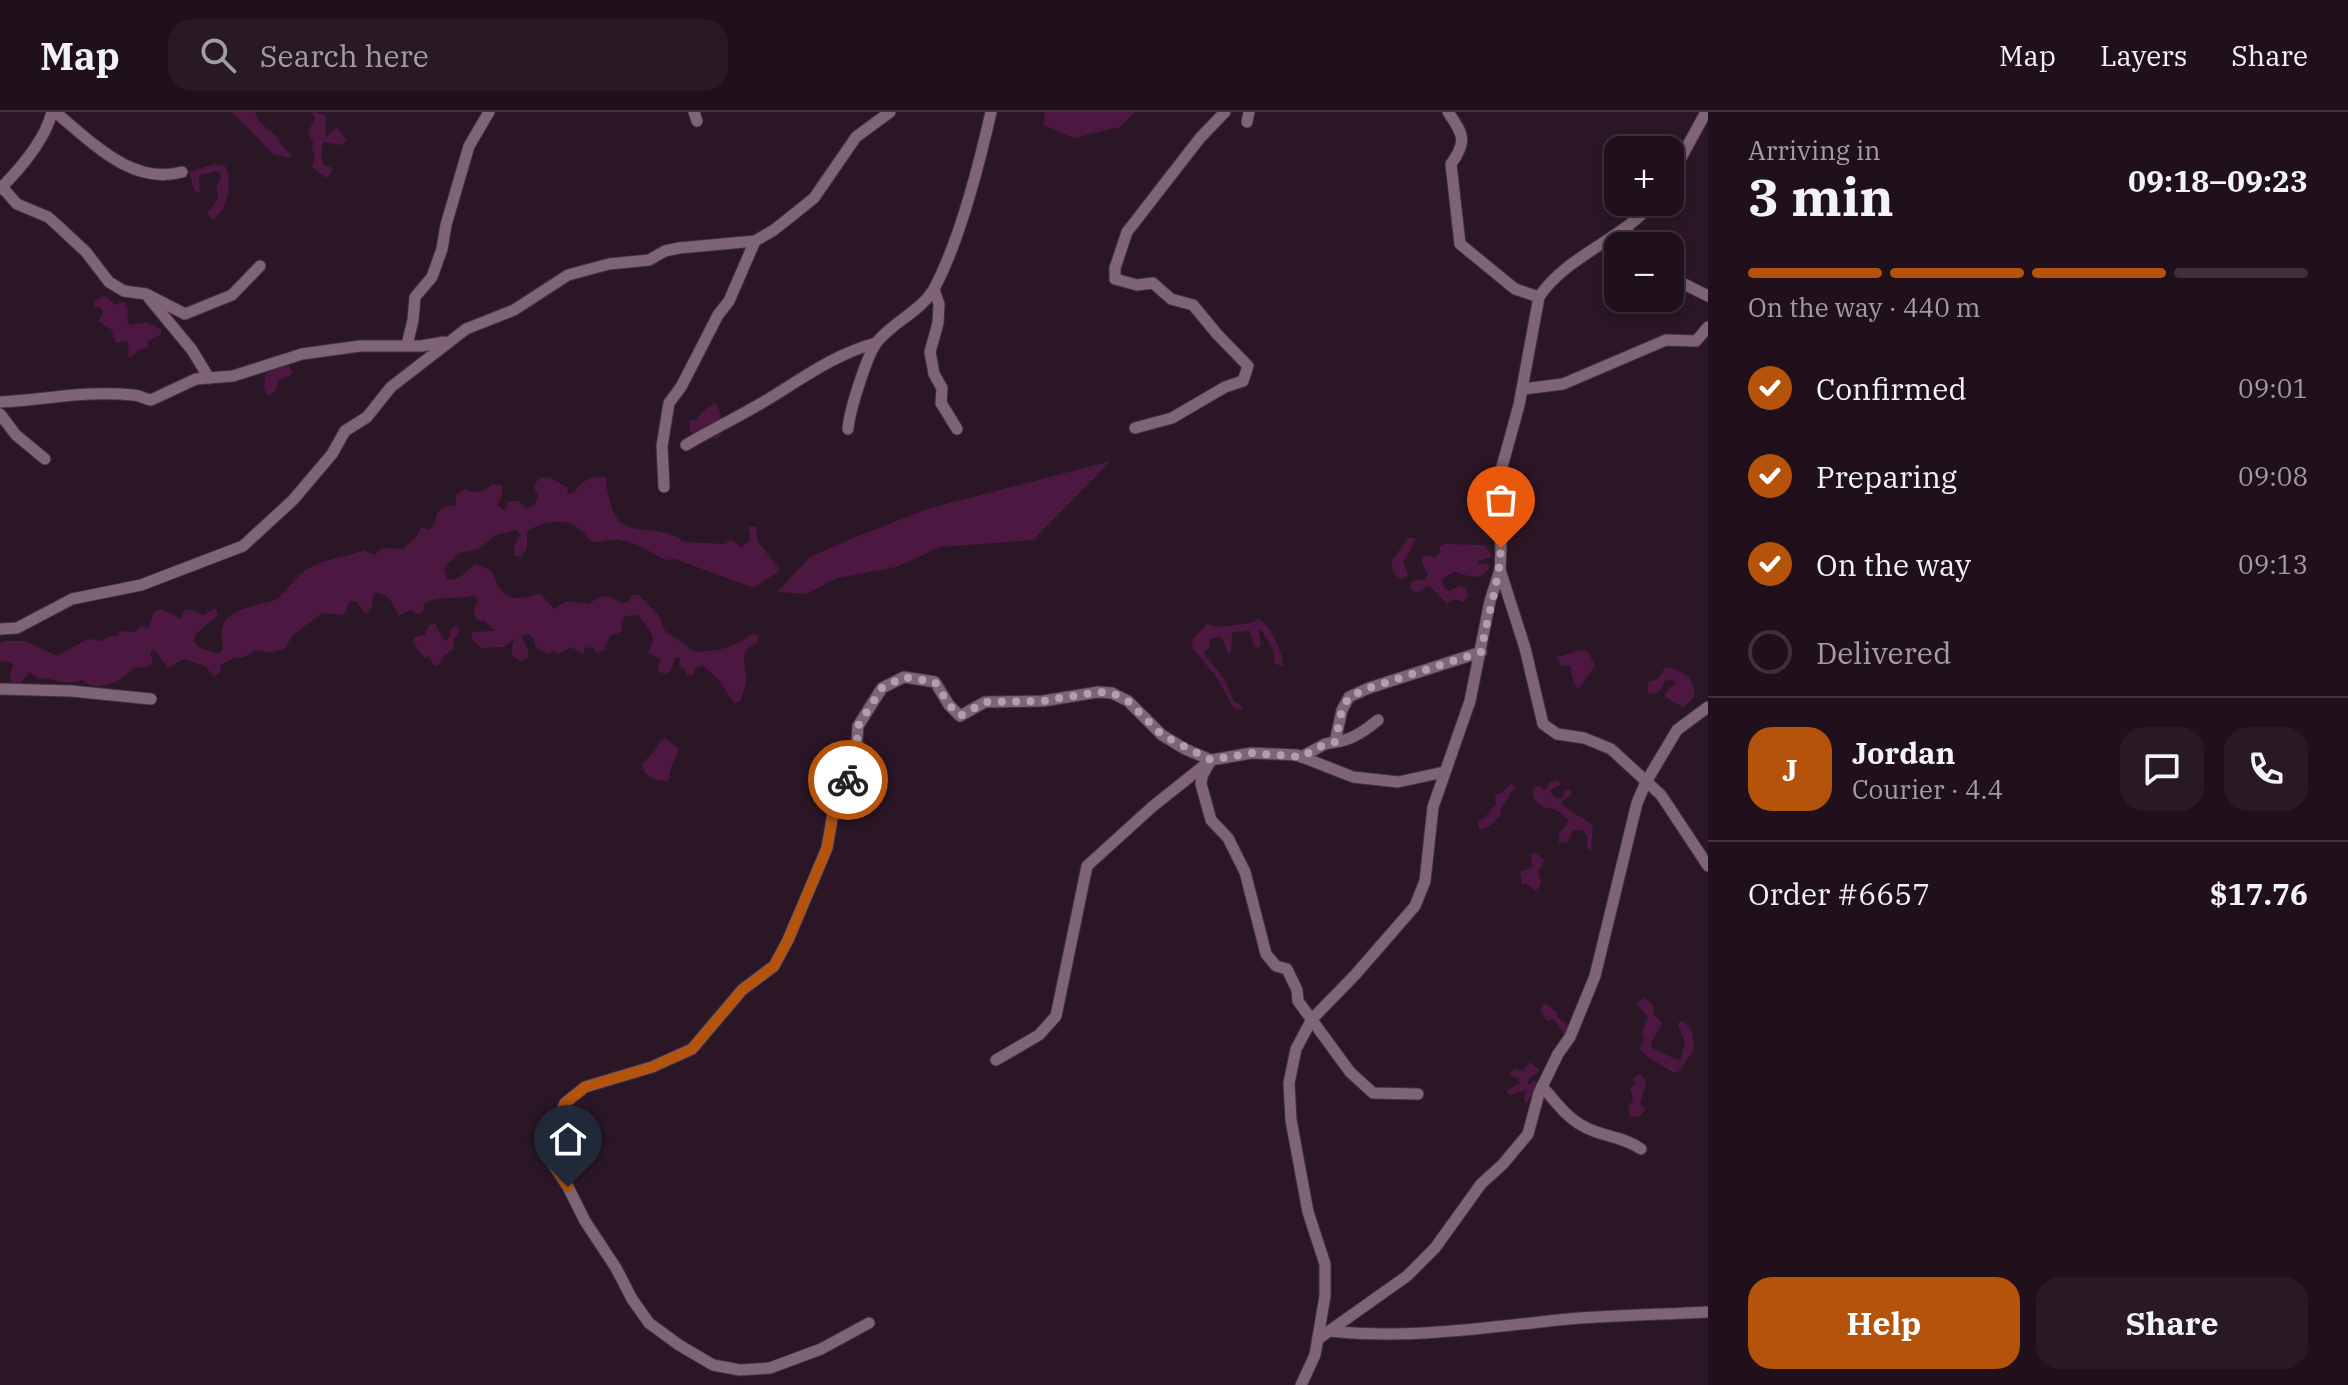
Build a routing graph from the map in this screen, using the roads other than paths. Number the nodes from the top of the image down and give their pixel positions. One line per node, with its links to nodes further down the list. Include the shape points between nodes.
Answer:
1 (54, 112): 9 (street, via 110,157 147,175); 10 (street, via 30,154)
2 (489, 112): 24 (street, via 469,146 432,277 415,297)
3 (890, 112): 14 (street, via 856,137 814,198)
4 (991, 112): 17 (street, via 980,160)
5 (1225, 112): 29 (street, via 1127,232 1115,279 1153,283 1171,299 1193,305 1248,366 1243,381 1172,418)
6 (1448, 112): 20 (street, via 1461,130 1462,149 1451,164 1460,244 1515,289)
7 (1706, 112): 8 (street)
8 (1684, 152)
9 (182, 172)
10 (1, 188): 18 (street, via 17,204 48,217 109,282)
11 (1640, 216): 12 (street)
12 (1627, 229): 13 (street); 20 (street, via 1564,269)
13 (1629, 232)
14 (755, 241): 22 (street, via 679,248 649,260 581,270 514,310); 34 (street, via 729,301 669,403 662,446)
15 (260, 266): 18 (street, via 232,295 191,313)
16 (1684, 284): 19 (street)
17 (934, 290): 23 (street); 31 (street, via 938,323 930,352 942,388 941,403)
18 (146, 294): 25 (street)
19 (1708, 296)
20 (1539, 297): 26 (street)
21 (1708, 327): 26 (street, via 1696,341 1666,340 1563,384)
22 (448, 340): 24 (street); 36 (street, via 391,387 367,417 345,431 293,500 243,546 141,585 72,599 17,628)
23 (876, 343): 30 (street); 32 (street, via 806,373)
24 (407, 345): 25 (street, via 302,354 233,376)
25 (209, 378): 27 (street, via 151,400 60,394)
26 (1523, 389): 35 (street, via 1497,485)
27 (0, 402)
28 (0, 414): 33 (street)
29 (1135, 428)
30 (848, 429)
31 (957, 429)
32 (686, 445)
33 (45, 459)
34 (664, 487)
35 (1500, 570): 37 (street); 46 (street, via 1543,724 1557,734 1602,744)
36 (0, 629)
37 (1481, 652): 42 (street, via 1349,697); 45 (street)
38 (0, 689): 39 (street)
39 (151, 699)
40 (1708, 707): 46 (street, via 1677,730)
41 (1378, 720): 42 (street)
42 (1335, 742): 43 (street)
43 (1301, 757): 44 (street, via 1252,753); 45 (street, via 1368,779 1398,782)
44 (1211, 760): 48 (street, via 1201,784 1211,820 1228,838 1245,872 1266,954 1287,969 1298,1001); 49 (street, via 1087,866 1056,1016 1039,1035); 54 (street, via 1162,735 1128,701 1112,693 985,702 960,716 935,682 904,677 882,688 858,726 855,768 835,802 827,848 774,966 742,990 692,1049 585,1087 565,1103 549,1144 551,1161 632,1299 649,1323 679,1345 713,1365 770,1368)
45 (1444, 772): 48 (street, via 1433,807 1425,881 1415,906)
46 (1646, 782): 47 (street, via 1670,807); 50 (street, via 1595,976)
47 (1708, 866)
48 (1312, 1019): 51 (street, via 1350,1072 1373,1093); 56 (street, via 1296,1049 1289,1083 1308,1212 1325,1264)
49 (996, 1060)
50 (1542, 1086): 52 (street, via 1583,1127); 55 (street, via 1527,1137 1481,1184 1435,1248 1407,1276)
51 (1418, 1094)
52 (1641, 1149)
53 (1708, 1312): 55 (street, via 1551,1320 1482,1330)
54 (869, 1323)
55 (1329, 1331): 56 (street)
56 (1318, 1339): 57 (street)
57 (1301, 1385)

